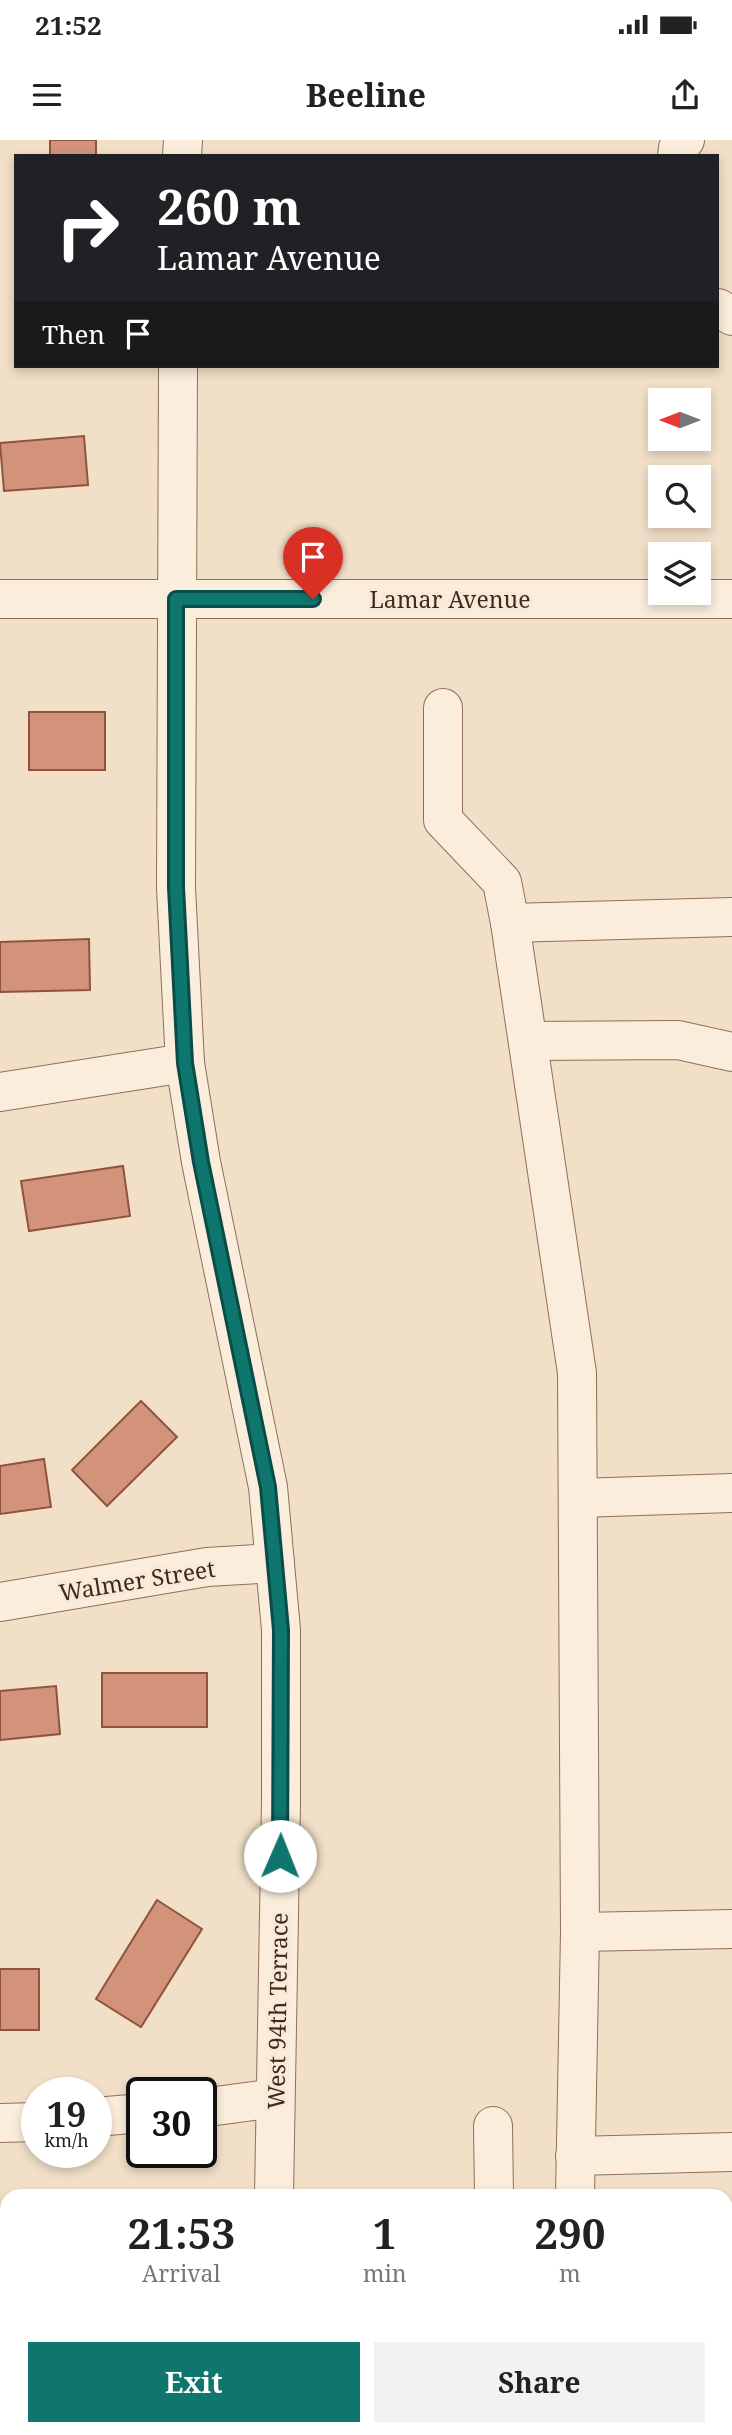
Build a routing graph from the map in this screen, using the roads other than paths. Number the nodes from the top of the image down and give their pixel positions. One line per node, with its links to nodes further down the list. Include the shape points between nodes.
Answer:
1 (178, 368): 3 (street, West 94th Terrace)
2 (0, 599): 3 (street, Lamar Avenue)
3 (176, 599): 4 (street, Lamar Avenue); 10 (street, West 94th Terrace, via 176,887)
4 (732, 599)
5 (443, 708): 7 (street, via 443,820 502,882)
6 (732, 917): 7 (street)
7 (510, 923): 8 (street)
8 (528, 1041): 9 (street, via 678,1041); 13 (street, via 577,1373)
9 (732, 1052)
10 (185, 1063): 11 (street); 14 (street, West 94th Terrace, via 268,1487)
11 (0, 1092)
12 (732, 1493): 13 (street)
13 (578, 1498): 17 (street)
14 (275, 1563): 15 (street, Walmer Street, via 207,1567); 18 (street, West 94th Terrace, via 281,1630)
15 (0, 1602)
16 (732, 1928): 17 (street)
17 (580, 1932): 24 (street)
18 (275, 2098): 19 (street); 25 (street, West 94th Terrace)
19 (217, 2106)
20 (21, 2122): 21 (street)
21 (0, 2123)
22 (493, 2126): 26 (street)
23 (732, 2152): 24 (street)
24 (575, 2156): 27 (street)
25 (274, 2189)
26 (494, 2189)
27 (575, 2189)

